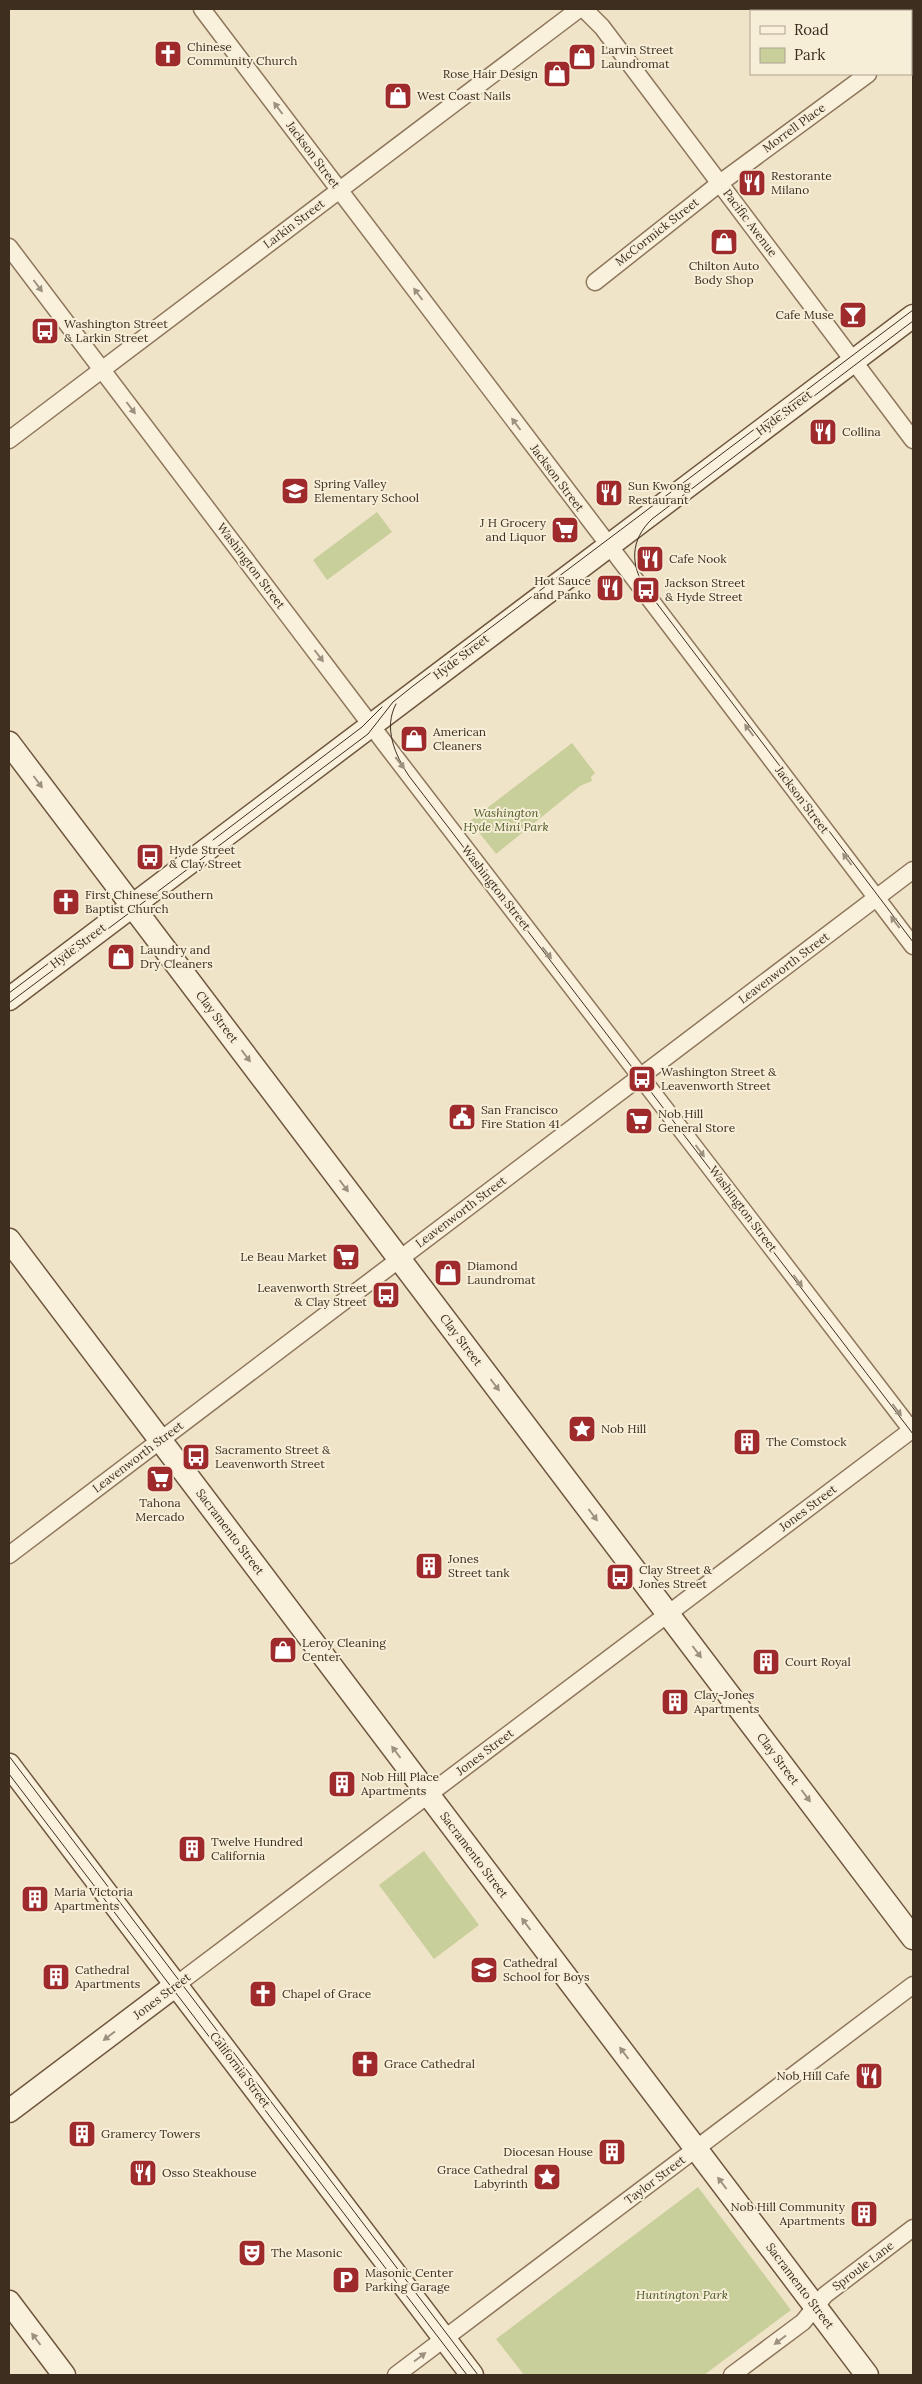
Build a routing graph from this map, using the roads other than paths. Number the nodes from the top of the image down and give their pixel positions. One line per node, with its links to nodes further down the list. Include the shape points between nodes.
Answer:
1 (202, 9): 6 (street, Jackson Street, one-way to 1)
2 (579, 9): 6 (street, Larkin Street)
3 (584, 9): 5 (street, Pacific Avenue, via 602,27)
4 (867, 75): 5 (street, Morrell Place)
5 (720, 183): 8 (street, McCormick Street); 10 (street, Pacific Avenue)
6 (340, 190): 11 (street, Larkin Street); 14 (street, Jackson Street, one-way to 6)
7 (9, 247): 11 (street, Washington Street, one-way to 11)
8 (595, 282)
9 (913, 316): 10 (street, Hyde Street)
10 (853, 360): 13 (street, Pacific Avenue); 14 (street, Hyde Street)
11 (102, 370): 12 (street, Larkin Street); 15 (street, Washington Street, one-way to 15)
12 (9, 440)
13 (913, 440)
14 (609, 546): 15 (street, Hyde Street); 18 (street, Jackson Street, one-way to 14)
15 (370, 724): 19 (street, Hyde Street); 22 (street, Washington Street, one-way to 22)
16 (9, 743): 19 (street, Clay Street, one-way to 19)
17 (913, 870): 18 (street, Leavenworth Street)
18 (877, 898): 20 (street, Jackson Street, one-way to 18); 22 (street, Leavenworth Street)
19 (132, 906): 21 (street, Hyde Street); 24 (street, Clay Street, one-way to 24)
20 (913, 946)
21 (9, 999)
22 (642, 1076): 24 (street, Leavenworth Street); 25 (street, Washington Street, one-way to 25)
23 (9, 1240): 26 (street, Sacramento Street)
24 (399, 1259): 26 (street, Leavenworth Street); 28 (street, Clay Street, one-way to 28)
25 (913, 1430): 28 (street, Jones Street)
26 (160, 1440): 27 (street, Leavenworth Street); 30 (street, Sacramento Street, one-way to 26)
27 (9, 1555)
28 (668, 1614): 30 (street, Jones Street); 31 (street, Clay Street, one-way to 31)
29 (9, 1765): 33 (street, California Street)
30 (428, 1795): 33 (street, Jones Street); 35 (street, Sacramento Street, one-way to 30)
31 (913, 1938)
32 (913, 1984): 35 (street, Taylor Street)
33 (176, 1985): 34 (street, Jones Street, one-way to 34); 39 (street, California Street)
34 (9, 2112)
35 (696, 2148): 38 (street, Sacramento Street, one-way to 35); 39 (street, Taylor Street)
36 (913, 2228): 38 (street, Sproule Lane, via 826,2295)
37 (9, 2302): 40 (street, one-way to 37)
38 (816, 2307): 43 (street, Sproule Lane, one-way to 43, via 803,2322); 44 (street, Sacramento Street)
39 (444, 2339): 41 (street, Taylor Street, one-way to 39); 42 (street, California Street)
40 (64, 2375)
41 (396, 2375)
42 (472, 2375)
43 (732, 2375)
44 (867, 2375)

